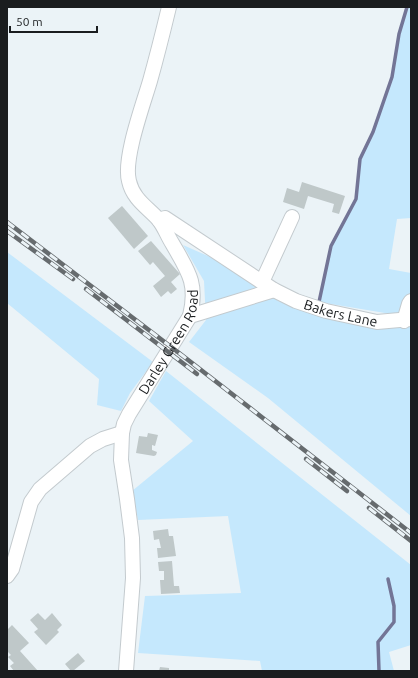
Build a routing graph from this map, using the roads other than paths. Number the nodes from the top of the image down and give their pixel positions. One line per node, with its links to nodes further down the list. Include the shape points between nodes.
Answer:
1 (169, 7): 3 (street, Darley Green Road, via 127,164 128,181 135,197)
2 (292, 217): 4 (street)
3 (159, 220): 4 (street, Bakers Lane, via 165,218); 7 (street, Darley Green Road, via 188,270 194,300)
4 (262, 282): 5 (street, Bakers Lane)
5 (274, 290): 7 (street); 8 (street, Bakers Lane, via 326,312 377,322)
6 (411, 301): 8 (street)
7 (190, 316): 9 (street, Darley Green Road, via 129,414)
8 (407, 320)
9 (122, 433): 10 (street, via 90,446 40,489 31,502 12,569); 11 (street, Darley Green Road, via 121,460 132,538 133,578)
10 (7, 576)
11 (126, 671)

